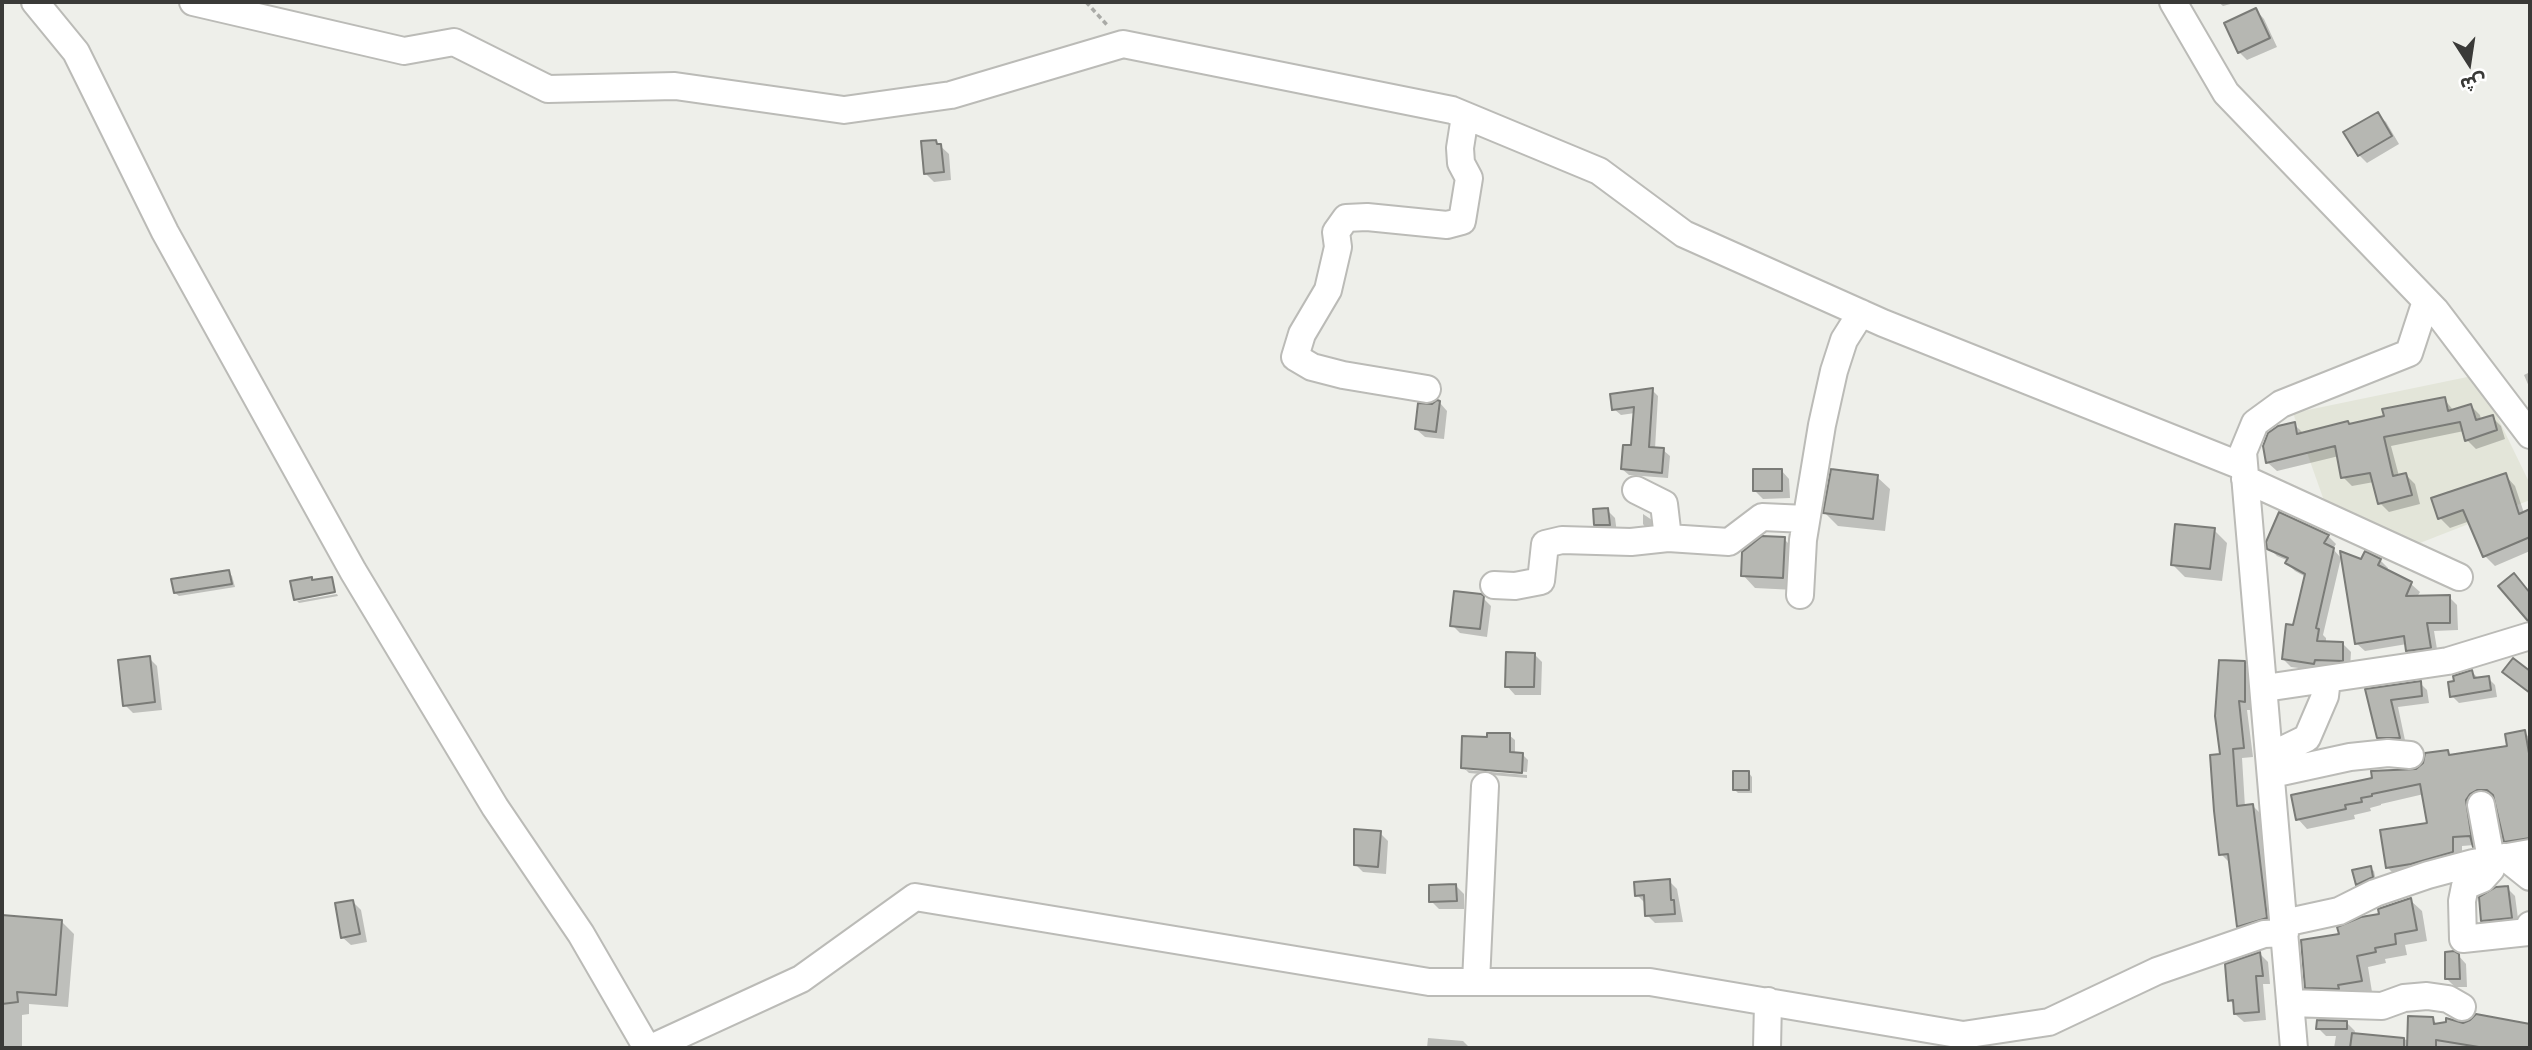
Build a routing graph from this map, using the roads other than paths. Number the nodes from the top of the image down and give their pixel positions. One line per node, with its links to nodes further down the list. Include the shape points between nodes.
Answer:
1 (35, 2): 33 (street, via 76,52 165,232 353,570 495,807 582,934)
2 (193, 2): 4 (street, via 404,51 454,42 548,89 674,86 844,110 951,96 1123,44)
3 (2173, 2): 5 (street, via 2226,93)
4 (1465, 116): 6 (street, via 1599,171 1684,234); 7 (street, via 1460,148 1469,178 1462,221 1447,225 1346,218 1336,232 1338,247 1328,290 1302,334 1295,357 1343,375)
5 (2426, 301): 8 (street); 9 (street, via 2409,353 2281,404 2255,423 2243,452)
6 (1861, 313): 9 (street); 11 (street, via 1844,340 1834,371)
7 (1427, 389)
8 (2530, 435)
9 (2245, 473): 13 (street); 18 (street)
10 (1636, 489): 12 (street, via 1664,505)
11 (1806, 519): 12 (street, via 1762,517 1729,542); 15 (street)
12 (1668, 538): 14 (street, via 1545,544 1541,581)
13 (2459, 577)
14 (1494, 585)
15 (1800, 596)
16 (2530, 636): 17 (street, via 2448,661)
17 (2327, 679): 18 (street); 20 (street, via 2325,696 2307,738)
18 (2264, 688): 20 (street)
19 (2410, 755): 20 (street, via 2388,753)
20 (2271, 765): 28 (street)
21 (1485, 786): 29 (street)
22 (2481, 805): 23 (street)
23 (2509, 857): 24 (street); 25 (street); 26 (street, via 2482,879)
24 (2423, 877): 26 (street); 28 (street)
25 (2530, 877)
26 (2465, 886): 27 (street, via 2463,939 2528,932)
27 (2530, 925)
28 (2284, 928): 30 (street, via 2157,971 2049,1022 1963,1035); 31 (street)
29 (1476, 982): 30 (street, via 1650,982); 33 (street, via 1429,982 915,897 801,979)
30 (1768, 1001): 34 (street)
31 (2290, 1003): 32 (street, via 2382,1006 2427,996); 35 (street)
32 (2462, 1007)
33 (649, 1048)
34 (1767, 1048)
35 (2294, 1048)

